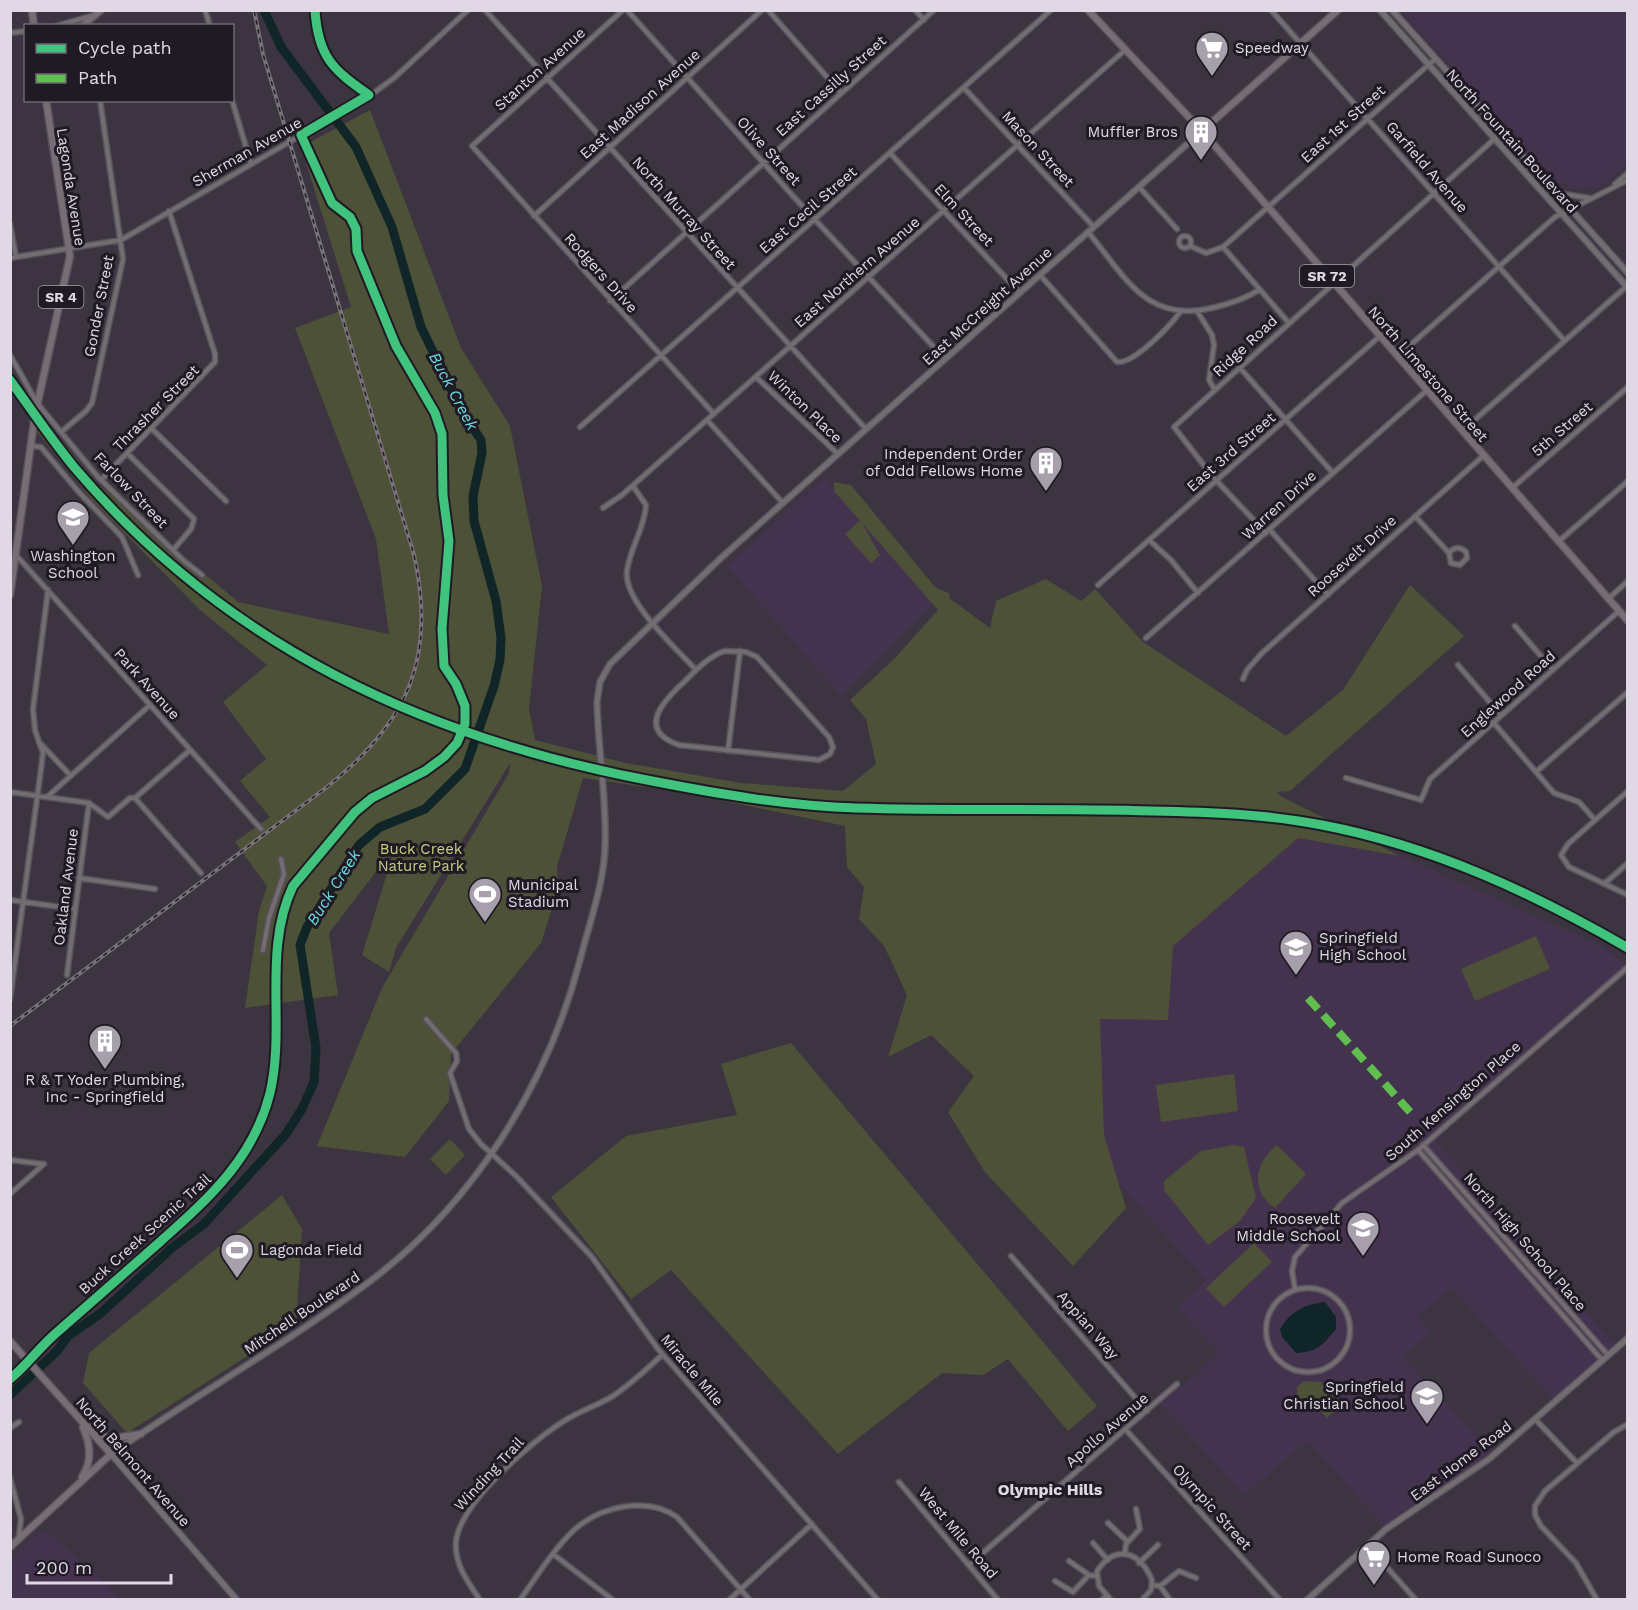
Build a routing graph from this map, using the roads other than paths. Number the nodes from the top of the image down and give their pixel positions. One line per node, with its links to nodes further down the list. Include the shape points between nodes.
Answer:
1 (468, 10): 38 (street, Sherman Avenue, via 394,78)
2 (485, 10): 23 (street, North Murray Street)
3 (625, 10): 22 (street, Olive Street); 23 (street, Stanton Avenue)
4 (762, 10): 22 (street, East Madison Avenue)
5 (768, 10): 25 (street)
6 (915, 10): 15 (street)
7 (934, 10): 15 (street, East Cassilly Street)
8 (1051, 10): 24 (street, East Cecil Street)
9 (1088, 10): 19 (main road, North Limestone Street / SR 72)
10 (1271, 10): 18 (street, Garfield Avenue)
11 (1338, 10): 18 (main road, East McCreight Avenue)
12 (1380, 10): 21 (street, North Fountain Boulevard)
13 (1392, 10): 20 (street, North Fountain Boulevard)
14 (100, 11): 16 (street); 17 (main road)
15 (924, 20): 25 (street, East Cassilly Street)
16 (64, 24)
17 (85, 24)
18 (1302, 43): 29 (street, Garfield Avenue); 30 (main road, East McCreight Avenue)
19 (1125, 50): 30 (main road, North Limestone Street / SR 72); 34 (street, East Northern Avenue)
20 (1436, 59): 21 (street, East 1st Street); 31 (street, North Fountain Boulevard)
21 (1428, 65): 29 (street, East 1st Street); 32 (street, North Fountain Boulevard)
22 (688, 77): 35 (street, East Madison Avenue); 37 (street, Olive Street)
23 (547, 79): 33 (street, Stanton Avenue); 35 (street, North Murray Street)
24 (964, 88): 34 (street, Mason Street); 36 (street, East Cecil Street)
25 (841, 93): 37 (street, East Cassilly Street)
26 (46, 102): 61 (main road, Lagonda Avenue / SR 4)
27 (100, 102): 58 (street, Gonder Street)
28 (233, 102): 38 (street)
29 (1368, 118): 44 (street, Garfield Avenue); 46 (street, East 1st Street)
30 (1202, 131): 41 (street, East McCreight Avenue); 46 (main road, North Limestone Street / SR 72)
31 (1501, 133): 32 (street, Ridge Road); 43 (street, North Fountain Boulevard)
32 (1494, 140): 44 (street, Ridge Road); 50 (street, North Fountain Boulevard)
33 (472, 146): 51 (street, Rodgers Drive)
34 (1018, 146): 49 (street, East Northern Avenue); 54 (street, Mason Street)
35 (609, 148): 51 (street, East Madison Avenue); 57 (street, North Murray Street)
36 (890, 153): 49 (street, Elm Street); 52 (street, East Cecil Street)
37 (763, 163): 52 (street, Olive Street); 57 (street, East Cassilly Street)
38 (250, 164): 48 (street, Sherman Avenue)
39 (1628, 173): 42 (street)
40 (1628, 180): 42 (street)
41 (1139, 187): 54 (street, East McCreight Avenue); 55 (street)
42 (1608, 190): 45 (street)
43 (1554, 191): 45 (street, via 1573,197); 47 (street, North Fountain Boulevard)
44 (1433, 192): 63 (street, Garfield Avenue); 67 (street, Ridge Road)
45 (1593, 197): 47 (street)
46 (1268, 208): 60 (street, East 1st Street); 67 (main road, North Limestone Street / SR 72)
47 (1571, 210): 50 (street); 64 (street, North Fountain Boulevard)
48 (170, 211): 58 (street, Sherman Avenue); 93 (street, Thrasher Street, via 216,359 212,368)
49 (944, 211): 66 (street, East Northern Avenue); 71 (street, Elm Street)
50 (1562, 213): 63 (street); 68 (street, North Fountain Boulevard)
51 (534, 216): 72 (street, Rodgers Drive)
52 (815, 219): 66 (street, Olive Street); 69 (street, East Cecil Street)
53 (10, 224): 62 (street)
54 (1094, 227): 56 (street, East McCreight Avenue)
55 (1177, 229)
56 (1088, 232): 65 (street, East McCreight Avenue); 74 (street, via 1148,301)
57 (686, 233): 69 (street, North Murray Street); 72 (street, East Cassilly Street)
58 (120, 240): 61 (street, Sherman Avenue); 96 (street, Gonder Street, via 122,266 92,403)
59 (1190, 246): 60 (street, via 1206,253)
60 (1223, 247): 70 (street)
61 (69, 249): 62 (street, Sherman Avenue); 88 (main road, Lagonda Avenue / SR 4, via 69,264)
62 (13, 258)
63 (1498, 266): 77 (street, Garfield Avenue); 81 (street)
64 (1628, 273)
65 (1040, 275): 71 (street, East McCreight Avenue); 74 (street, via 1117,362 1130,360)
66 (869, 277): 78 (street, East Northern Avenue); 82 (street, Olive Street)
67 (1333, 282): 75 (street, Ridge Road); 76 (main road, North Limestone Street / SR 72)
68 (1627, 287): 77 (street)
69 (736, 289): 78 (street, North Murray Street); 80 (street, East Cecil Street)
70 (1259, 290): 73 (street, via 1229,304); 75 (street)
71 (1020, 293): 82 (street, East McCreight Avenue)
72 (610, 301): 80 (street, Rodgers Drive)
73 (1197, 311): 74 (street); 86 (street, via 1214,340 1209,376)
74 (1180, 312)
75 (1288, 322): 83 (street, Ridge Road)
76 (1380, 336): 81 (main road, North Limestone Street / SR 72); 91 (street, East 3rd Street)
77 (1564, 340): 95 (street)
78 (790, 347): 84 (street, East Northern Avenue); 94 (street, North Murray Street)
79 (10, 355): 88 (street, Farlow Street)
80 (660, 356): 89 (street, Rodgers Drive); 92 (street, East Cecil Street)
81 (1398, 356): 87 (main road, North Limestone Street / SR 72)
82 (945, 359): 94 (street, East McCreight Avenue)
83 (1240, 368): 86 (street, Ridge Road); 91 (street)
84 (756, 376): 89 (street, East Northern Avenue); 99 (street, Winton Place)
85 (1628, 387): 106 (street, 5th Street)
86 (1215, 390): 103 (street, Ridge Road, via 1174,427)
87 (1426, 391): 95 (main road, North Limestone Street / SR 72); 101 (street, Warren Drive)
88 (37, 403): 96 (street, Farlow Street); 97 (main road, Lagonda Avenue / SR 4)
89 (714, 414): 90 (street, East Northern Avenue)
90 (707, 420): 105 (street, East Northern Avenue); 108 (street)
91 (1286, 420): 101 (street); 103 (street, East 3rd Street)
92 (580, 426)
93 (152, 429): 98 (street, Thrasher Street); 107 (street)
94 (866, 429): 99 (street, East McCreight Avenue)
95 (1462, 431): 100 (main road, North Limestone Street / SR 72)
96 (61, 432): 102 (street, Farlow Street)
97 (31, 446): 116 (main road, Lagonda Avenue / SR 4); 117 (street, via 41,447 122,537)
98 (128, 454): 102 (street, Thrasher Street); 114 (street, via 194,519 191,529)
99 (838, 454): 108 (street, East McCreight Avenue)
100 (1483, 456): 106 (main road, North Limestone Street / SR 72); 110 (street, Roosevelt Drive)
101 (1333, 473): 111 (street, Warren Drive)
102 (101, 480): 114 (street, Farlow Street)
103 (1216, 481): 111 (street); 112 (street, East 3rd Street)
104 (1628, 481): 113 (street)
105 (633, 486): 109 (street, East Northern Avenue); 128 (street, via 646,505 627,579 634,600)
106 (1512, 488): 113 (main road, North Limestone Street / SR 72)
107 (226, 501)
108 (783, 503): 128 (street, East McCreight Avenue)
109 (603, 508)
110 (1415, 516): 115 (street); 124 (street, Roosevelt Drive)
111 (1268, 531): 122 (street, Warren Drive); 124 (street)
112 (1149, 540): 120 (street, East 3rd Street); 122 (street)
113 (1558, 542): 125 (main road, North Limestone Street / SR 72)
114 (173, 550): 118 (street, Farlow Street)
115 (1449, 553): 115 (street, via 1453,564 1460,565 1467,558 1460,548)
116 (16, 554): 121 (street, Park Avenue); 123 (main road, Lagonda Avenue / SR 4)
117 (138, 574)
118 (202, 575)
119 (1628, 582): 125 (street)
120 (1098, 585)
121 (48, 590): 137 (street, Park Avenue); 140 (street, via 33,709)
122 (1198, 593): 130 (street, Warren Drive)
123 (10, 595)
124 (1328, 595): 135 (street, Roosevelt Drive, via 1262,653)
125 (1608, 599): 126 (main road, North Limestone Street / SR 72)
126 (1619, 611): 127 (main road, North Limestone Street / SR 72); 134 (street, Englewood Road)
127 (1628, 621)
128 (653, 622): 133 (street); 171 (street, Mitchell Boulevard, via 617,654 600,682 597,723 605,846 600,875 573,986 557,1030 521,1107)
129 (1515, 626): 134 (street)
130 (1146, 638)
131 (740, 651): 133 (street, via 720,652); 142 (street); 142 (street, via 762,661 829,737 833,747 827,757 819,760)
132 (1458, 665): 138 (street)
133 (696, 670): 142 (street, via 662,702 656,721 659,730 667,740 679,745)
134 (1553, 670): 138 (street, Englewood Road)
135 (1243, 679)
136 (1628, 692): 143 (street)
137 (150, 705): 141 (street, Park Avenue); 144 (street)
138 (1501, 715): 139 (street, Englewood Road)
139 (1493, 722): 143 (street); 145 (street, Englewood Road, via 1430,779 1421,800)
140 (39, 742): 144 (street); 148 (street, via 43,752)
141 (189, 750): 150 (street); 153 (street, Park Avenue)
142 (728, 751)
143 (1536, 772): 152 (street, via 1554,793 1579,802)
144 (71, 776): 149 (street)
145 (1346, 778)
146 (1628, 791): 152 (street)
147 (10, 792): 148 (street)
148 (38, 795): 149 (street); 162 (street)
149 (47, 797): 151 (street)
150 (135, 798): 151 (street, via 108,817); 156 (street)
151 (89, 802): 157 (street, Oakland Avenue)
152 (1595, 820): 158 (street, via 1561,855 1569,867)
153 (261, 829)
154 (281, 859): 164 (street, via 284,874)
155 (1628, 863): 158 (street)
156 (201, 873)
157 (79, 879): 159 (street); 163 (street, Oakland Avenue)
158 (1604, 884): 160 (street)
159 (155, 889)
160 (1628, 895)
161 (10, 900): 162 (street)
162 (24, 902): 163 (street); 167 (street)
163 (75, 909): 166 (street, Oakland Avenue)
164 (263, 950)
165 (1628, 967): 169 (street, South Kensington Place)
166 (67, 975)
167 (10, 999)
168 (426, 1019): 171 (street, via 456,1053 457,1061 450,1073 469,1129)
169 (1424, 1145): 170 (street, South Kensington Place); 179 (street, North High School Place)
170 (1418, 1150): 175 (street, South Kensington Place, via 1342,1203 1295,1257); 180 (street, North High School Place)
171 (490, 1155): 178 (street, Miracle Mile, via 517,1177 592,1257); 189 (street, Mitchell Boulevard, via 443,1213 379,1274)
172 (10, 1160): 173 (street, via 44,1164)
173 (10, 1194)
174 (1011, 1256): 182 (street, Appian Way)
175 (1295, 1290): 175 (street, via 1282,1296 1273,1307 1267,1321 1269,1343 1281,1362 1294,1369 1323,1369 1345,1350 1350,1323 1336,1298 1316,1289)
176 (1628, 1338): 179 (street, East Home Road)
177 (10, 1341): 184 (main road, North Belmont Avenue)
178 (662, 1355): 197 (street, Miracle Mile); 219 (street, Winding Trail, via 612,1396 566,1419 539,1438 466,1513 458,1531 457,1558)
179 (1608, 1355): 180 (street, East Home Road)
180 (1602, 1360): 183 (street, East Home Road)
181 (1177, 1384): 182 (street, Apollo Avenue)
182 (1147, 1411): 188 (street, Apollo Avenue)
183 (1535, 1419): 191 (street); 203 (street, East Home Road, via 1489,1459 1396,1522)
184 (80, 1420): 189 (main road, via 109,1439); 190 (main road, North Belmont Avenue); 193 (main road, via 90,1455)
185 (19, 1422): 187 (street)
186 (1628, 1424): 191 (street)
187 (10, 1428)
188 (1126, 1430): 209 (street, Apollo Avenue); 230 (street, Olympic Street)
189 (141, 1434): 190 (street, Mitchell Boulevard)
190 (111, 1454): 193 (main road, Mitchell Boulevard); 218 (street, North Belmont Avenue)
191 (1577, 1463): 233 (street, via 1539,1497 1535,1515 1576,1563)
192 (10, 1478): 198 (street, via 21,1519)
193 (78, 1482): 198 (main road, Mitchell Boulevard)
194 (899, 1482): 209 (street, West Mile Road)
195 (1136, 1509): 199 (street, via 1140,1529)
196 (1108, 1523): 199 (street)
197 (812, 1524): 216 (street); 224 (street, Miracle Mile)
198 (19, 1536): 202 (main road)
199 (1128, 1542): 204 (street)
200 (1093, 1543): 206 (street)
201 (1158, 1545): 208 (street)
202 (10, 1546)
203 (1368, 1546): 231 (street, East Home Road); 232 (street)
204 (1125, 1552): 206 (street); 208 (street)
205 (553, 1554): 216 (street, via 592,1518 632,1505 655,1506 682,1522); 220 (street); 221 (street)
206 (1108, 1560): 211 (street)
207 (1069, 1561): 210 (street)
208 (1139, 1563): 214 (street, via 1150,1575)
209 (970, 1564): 225 (street, West Mile Road)
210 (1089, 1575): 211 (street); 213 (street, via 1073,1592)
211 (1096, 1576): 217 (street)
212 (1196, 1578): 215 (street, via 1179,1571)
213 (1055, 1581)
214 (1152, 1585): 215 (street); 228 (street)
215 (1160, 1586): 229 (street)
216 (741, 1589): 222 (street); 223 (street)
217 (1107, 1595): 226 (street); 227 (street)
218 (237, 1599)
219 (480, 1599)
220 (520, 1599)
221 (613, 1599)
222 (729, 1599)
223 (750, 1599)
224 (878, 1599)
225 (998, 1599)
226 (1101, 1599)
227 (1111, 1599)
228 (1142, 1599)
229 (1170, 1599)
230 (1280, 1599)
231 (1307, 1599)
232 (1416, 1599)
233 (1597, 1599)

